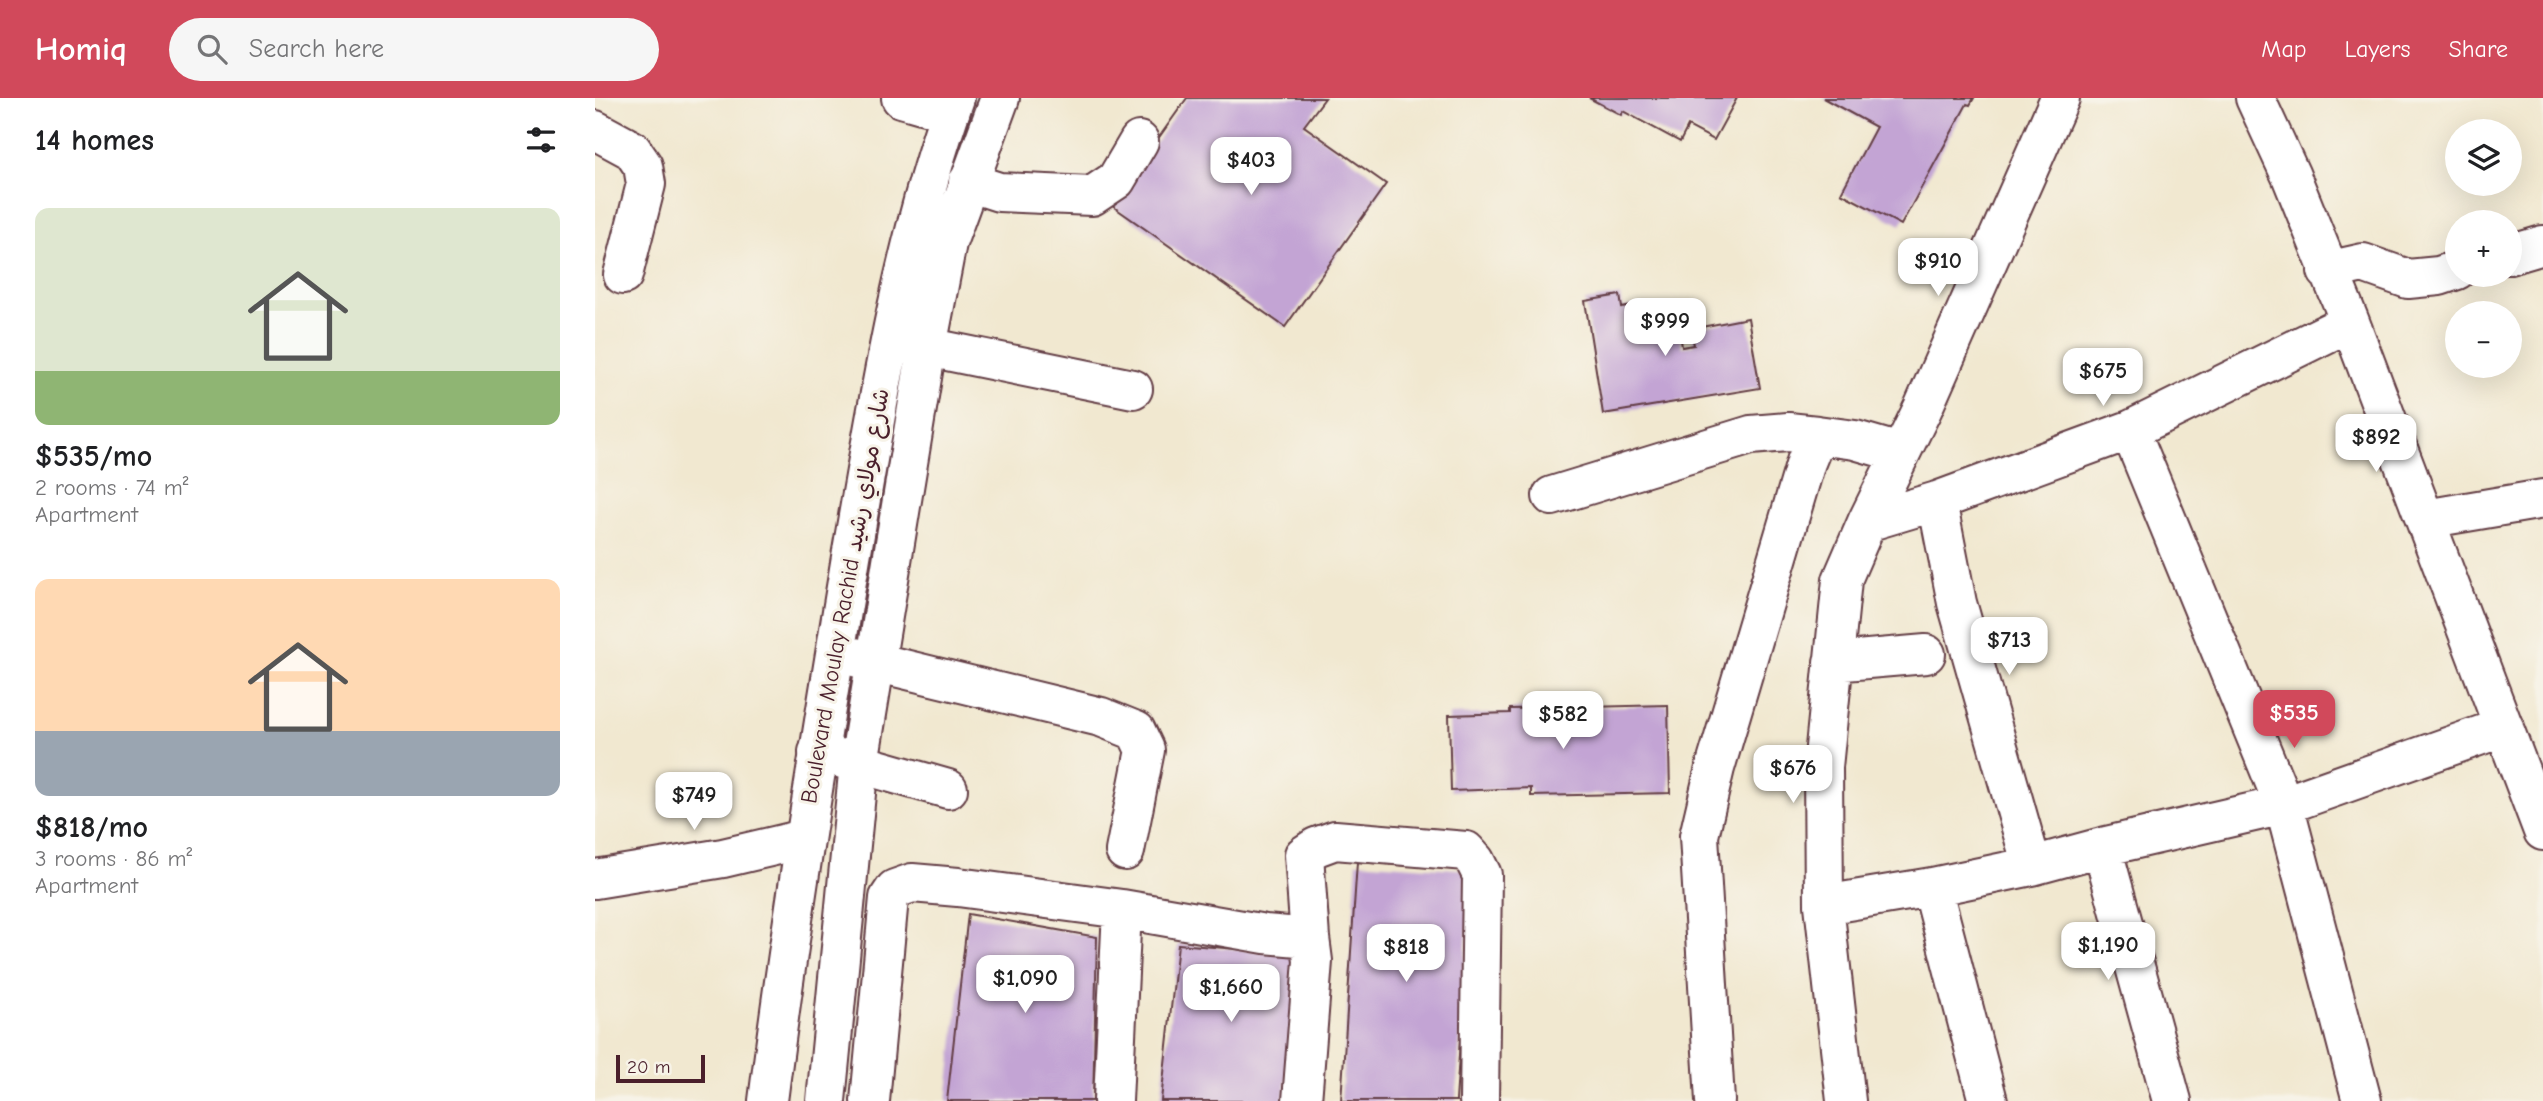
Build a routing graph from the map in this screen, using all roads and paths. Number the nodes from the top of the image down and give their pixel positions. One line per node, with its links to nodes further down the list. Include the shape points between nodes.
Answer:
1 (901, 98): 5 (street)
2 (1020, 98): 6 (street)
3 (2060, 98): 21 (street)
4 (2255, 98): 12 (street)
5 (952, 105): 16 (street, Boulevard Moulay Rachid شارع مولاي رشيد)
6 (995, 113): 9 (street, Boulevard Moulay Rachid شارع مولاي رشيد)
7 (595, 130): 14 (street, via 632,150 643,166 646,184)
8 (1139, 141): 9 (street, via 1116,180 1093,196 999,192)
9 (968, 182): 17 (street, Boulevard Moulay Rachid شارع مولاي رشيد, via 947,243)
10 (2543, 245): 11 (street)
11 (2522, 251)
12 (2327, 271): 13 (street, via 2363,262 2408,279); 15 (street)
13 (2445, 274)
14 (623, 275)
15 (2350, 322): 19 (street); 25 (street)
16 (888, 343): 17 (street); 27 (street, Boulevard Moulay Rachid شارع مولاي رشيد)
17 (927, 347): 18 (street); 29 (street, Boulevard Moulay Rachid شارع مولاي رشيد)
18 (1133, 389)
19 (2130, 430): 24 (street); 35 (street)
20 (1817, 435): 21 (street); 22 (street, via 1751,435); 54 (street, via 1719,755 1699,836)
21 (1900, 453): 26 (street)
22 (1552, 496)
23 (2543, 499): 25 (street)
24 (1937, 501): 26 (street); 40 (street, via 1957,603)
25 (2424, 519): 31 (street)
26 (1867, 522): 30 (street, via 1842,580)
27 (835, 652): 29 (street); 32 (street, Boulevard Moulay Rachid شارع مولاي رشيد)
28 (1926, 654): 30 (street)
29 (876, 662): 33 (street, Boulevard Moulay Rachid شارع مولاي رشيد); 39 (street, via 1101,717 1136,731 1145,750)
30 (1833, 662): 45 (street, via 1823,767)
31 (2504, 727): 35 (street); 36 (street)
32 (818, 752): 33 (street); 37 (street, Boulevard Moulay Rachid شارع مولاي رشيد)
33 (859, 763): 34 (street); 42 (street, Boulevard Moulay Rachid شارع مولاي رشيد)
34 (948, 789)
35 (2284, 805): 38 (street); 58 (street)
36 (2543, 831)
37 (804, 839): 41 (street); 48 (street, Boulevard Moulay Rachid شارع مولاي رشيد)
38 (2102, 847): 40 (street); 57 (street)
39 (1125, 851)
40 (2032, 866): 44 (street)
41 (595, 879)
42 (846, 881): 43 (street); 49 (street, Boulevard Moulay Rachid شارع مولاي رشيد)
43 (898, 887): 46 (street, via 912,883 958,887); 50 (street, via 889,898 886,915)
44 (1932, 887): 45 (street); 56 (street)
45 (1824, 905): 55 (street)
46 (1122, 909): 47 (street); 51 (street)
47 (1310, 938): 52 (street, via 1313,961); 53 (street, via 1304,855 1316,847 1335,840 1467,851 1482,875)
48 (768, 1101)
49 (825, 1101)
50 (870, 1101)
51 (1113, 1101)
52 (1302, 1101)
53 (1479, 1101)
54 (1716, 1101)
55 (1846, 1101)
56 (1988, 1101)
57 (2172, 1101)
58 (2362, 1101)

